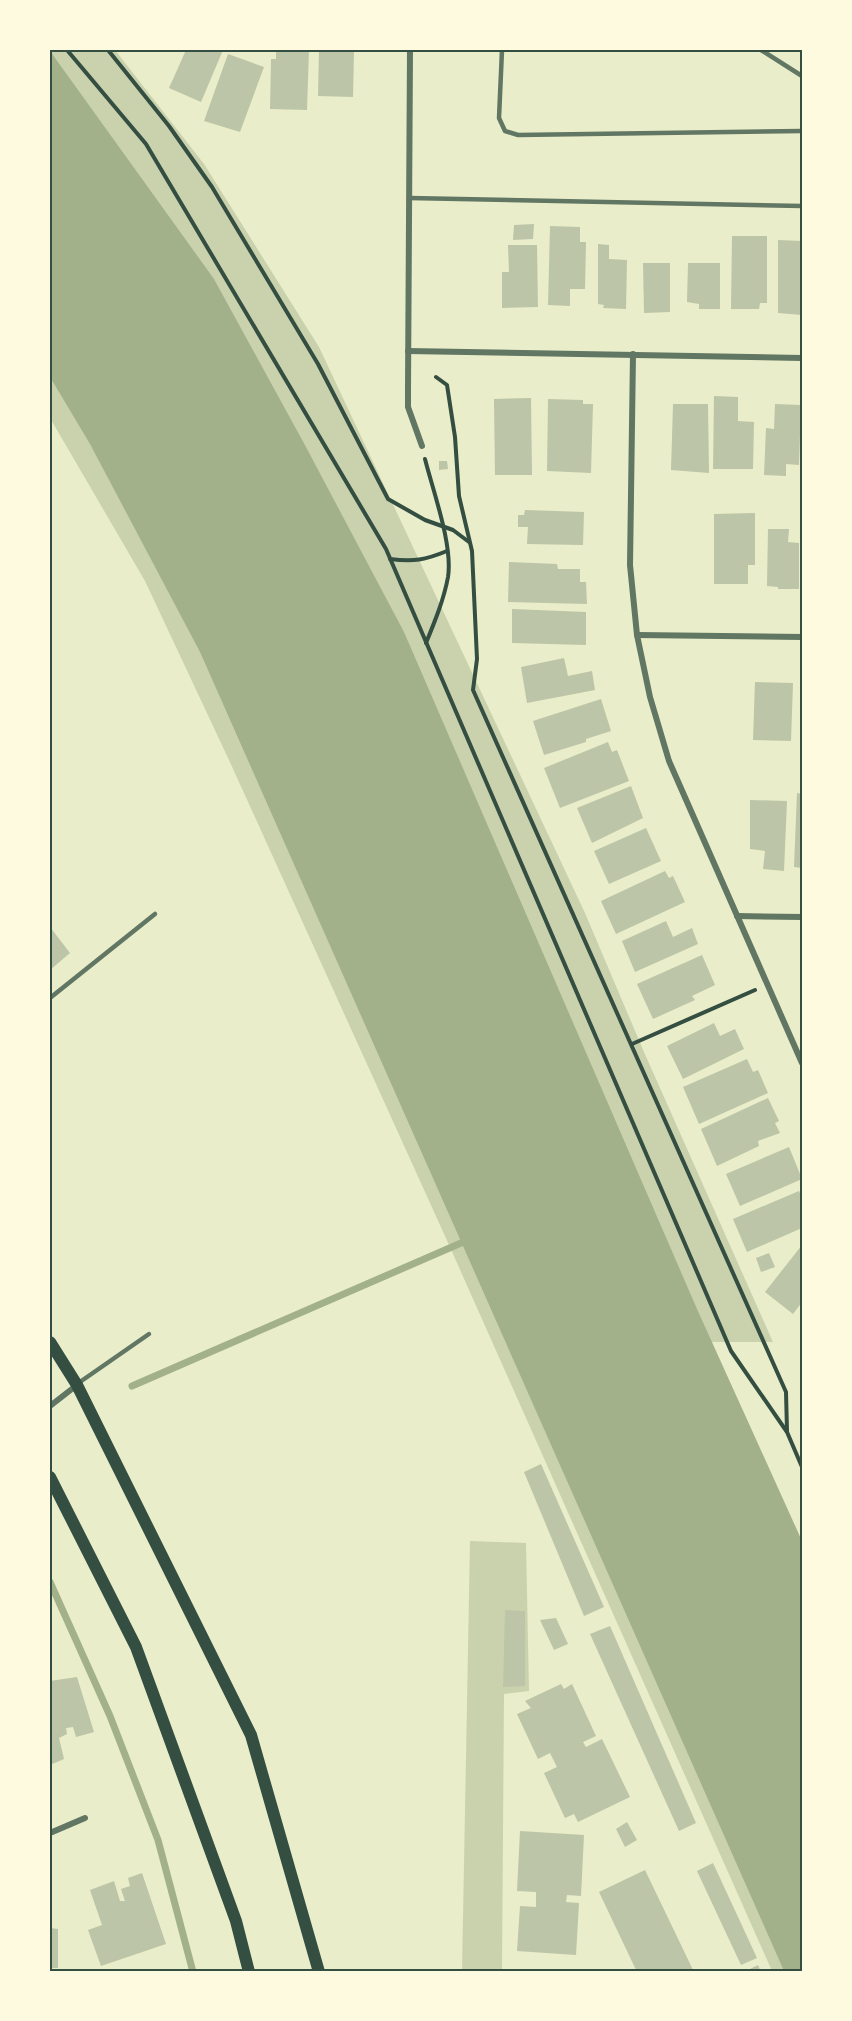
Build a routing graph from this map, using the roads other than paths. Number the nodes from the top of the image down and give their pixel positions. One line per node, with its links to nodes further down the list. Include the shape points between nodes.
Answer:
1 (410, 50): 6 (street)
2 (501, 50): 5 (lane, via 499,118 505,131 518,135)
3 (761, 50): 4 (lane)
4 (802, 76)
5 (802, 131)
6 (409, 198): 7 (lane); 8 (street)
7 (802, 206)
8 (408, 351): 9 (street); 11 (street, via 408,407)
9 (633, 354): 10 (street); 12 (street, via 629,533)
10 (802, 358)
11 (422, 446)
12 (637, 635): 13 (street); 15 (street, via 669,760)
13 (802, 637)
14 (154, 914): 17 (lane)
15 (737, 916): 16 (street); 18 (street)
16 (802, 917)
17 (50, 998)
18 (802, 1063)
19 (149, 1334): 21 (lane)
20 (50, 1342): 21 (main road)
21 (76, 1385): 22 (street); 27 (main road, via 251,1735)
22 (50, 1406)
23 (50, 1477): 26 (main road, via 136,1647 236,1921)
24 (85, 1818): 25 (street)
25 (50, 1833)
26 (249, 1971)
27 (319, 1971)

